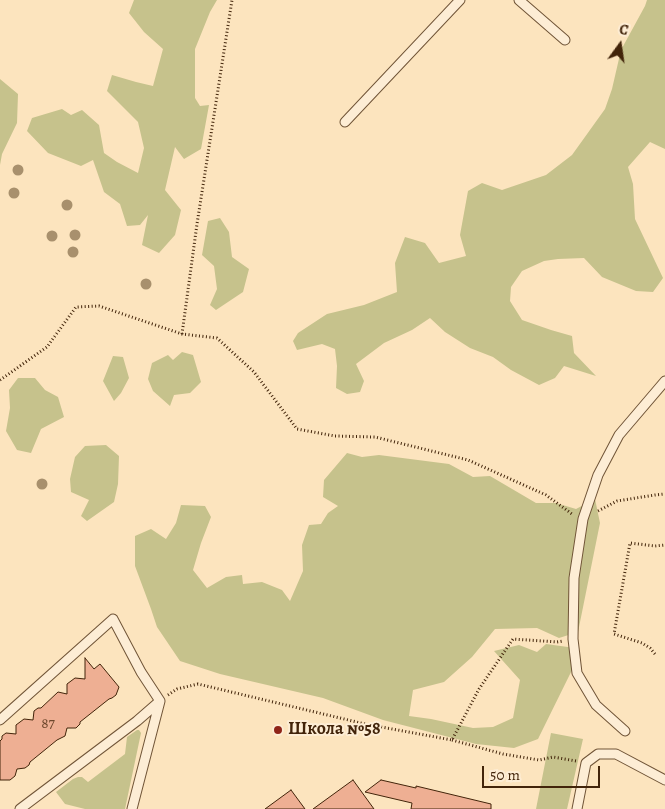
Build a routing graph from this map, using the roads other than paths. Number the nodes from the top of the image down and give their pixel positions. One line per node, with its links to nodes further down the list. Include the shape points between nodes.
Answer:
1 (460, 0): 4 (lane)
2 (519, 0): 3 (lane)
3 (565, 40)
4 (345, 122)
5 (665, 381): 8 (lane, via 619,435 598,475 583,519 574,578 577,673 596,706)
6 (160, 701): 7 (lane, via 113,619); 10 (lane); 11 (lane)
7 (0, 720)
8 (625, 731)
9 (665, 780): 12 (lane, via 616,754 598,754 586,763)
10 (20, 809)
11 (132, 809)
12 (576, 809)

